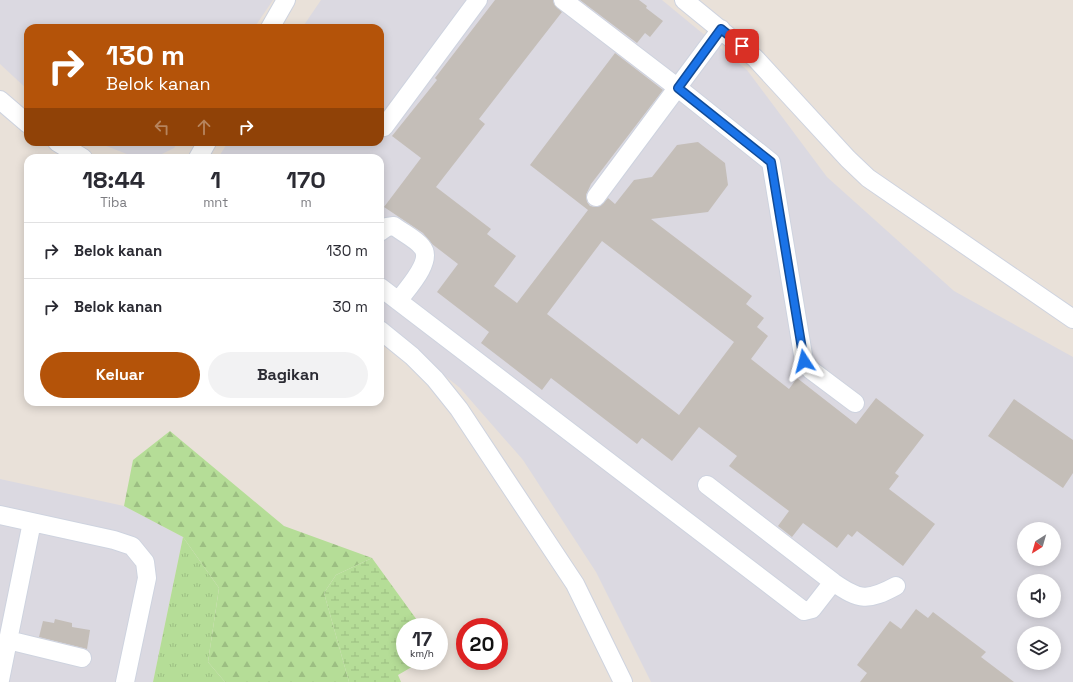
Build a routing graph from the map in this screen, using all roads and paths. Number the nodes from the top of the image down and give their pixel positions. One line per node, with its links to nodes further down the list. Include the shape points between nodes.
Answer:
1 (286, 0): 5 (lane)
2 (478, 0): 10 (lane)
3 (563, 0): 7 (lane)
4 (684, 0): 6 (lane)
5 (272, 24)
6 (721, 29): 7 (lane); 17 (lane, via 765,67 848,160 868,178)
7 (678, 88): 13 (lane); 19 (lane, via 771,162 804,361 811,370)
8 (0, 100): 9 (lane)
9 (24, 121)
10 (384, 127)
11 (64, 146): 12 (lane)
12 (76, 154)
13 (596, 197)
14 (384, 229): 16 (lane, via 394,226 423,247 426,256 423,267)
15 (384, 291): 16 (lane)
16 (398, 301): 23 (lane, via 804,611 812,609)
17 (1073, 318)
18 (384, 333): 30 (lane, via 412,356 460,409 575,584)
19 (855, 403)
20 (707, 485): 23 (lane)
21 (0, 515): 22 (lane)
22 (32, 522): 25 (lane); 29 (lane, via 132,546 146,562 147,578)
23 (833, 582): 24 (lane, via 868,598)
24 (896, 586)
25 (8, 597): 26 (lane)
26 (8, 640): 27 (lane); 28 (lane)
27 (82, 658)
28 (0, 680)
29 (124, 682)
30 (623, 682)

